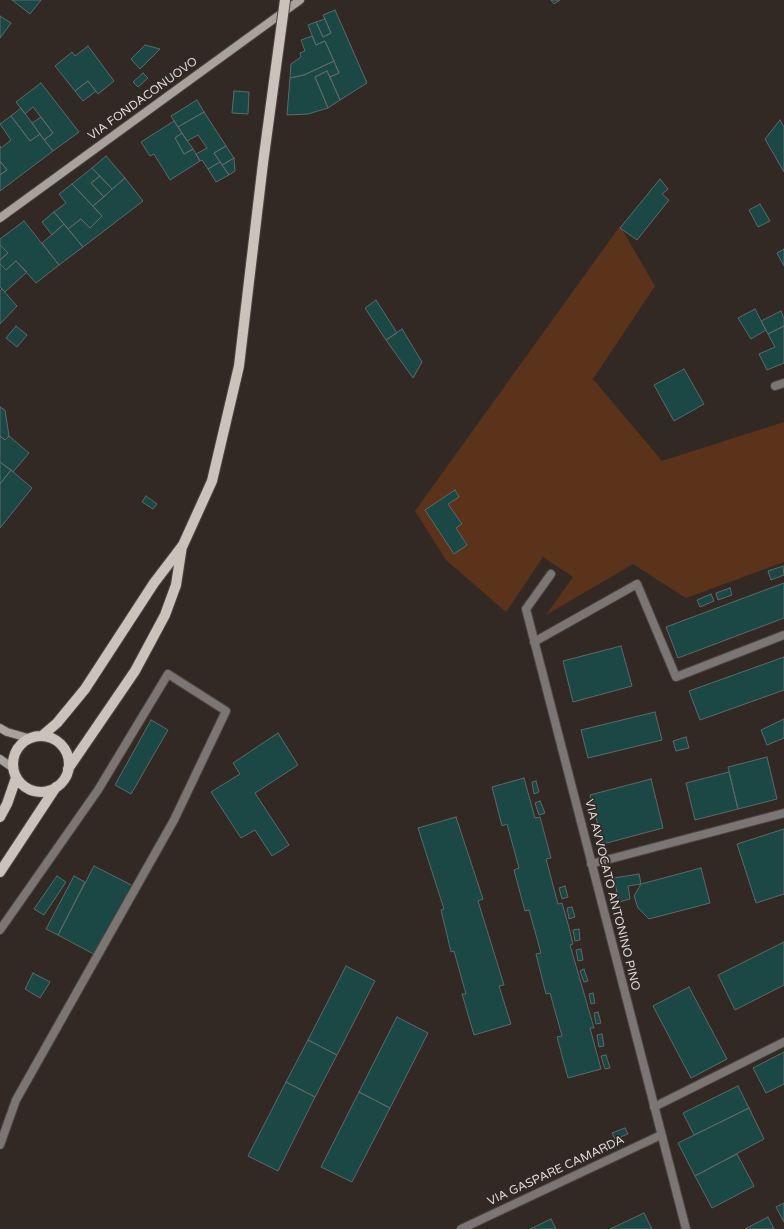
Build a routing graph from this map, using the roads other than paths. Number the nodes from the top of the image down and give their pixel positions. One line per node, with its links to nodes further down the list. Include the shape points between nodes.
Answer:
1 (285, 0): 6 (main road, bridge, via 239,366 212,481)
2 (300, 0): 3 (street, VIA FONDACONUOVO)
3 (0, 218)
4 (784, 383): 5 (street)
5 (775, 386)
6 (183, 544): 11 (main road, via 154,583 85,689); 14 (main road, via 176,585 165,615 135,671)
7 (551, 574): 9 (street, VIA AVVOCATO ANTONINO PINO, via 526,609)
8 (784, 635): 9 (street, via 676,676 637,584)
9 (534, 642): 19 (street, VIA AVVOCATO ANTONINO PINO)
10 (0, 728): 12 (street)
11 (43, 736): 12 (main road); 14 (main road, via 52,738 62,746 68,758)
12 (28, 738): 15 (main road, via 15,750)
13 (0, 759): 15 (street)
14 (68, 770): 16 (main road)
15 (14, 773): 16 (main road, via 24,786 36,792); 18 (main road, via 7,804)
16 (56, 787): 20 (main road)
17 (784, 814): 19 (street)
18 (0, 817)
19 (591, 864): 23 (street, VIA AVVOCATO ANTONINO PINO)
20 (0, 872)
21 (0, 930): 25 (street, via 98,790 168,674 226,710 174,820 16,1100)
22 (784, 1042): 23 (street)
23 (654, 1107): 24 (street, VIA AVVOCATO ANTONINO PINO)
24 (662, 1135): 26 (street, VIA GASPARE CAMARDA); 27 (street, VIA AVVOCATO ANTONINO PINO)
25 (0, 1145)
26 (461, 1229)
27 (686, 1229)

